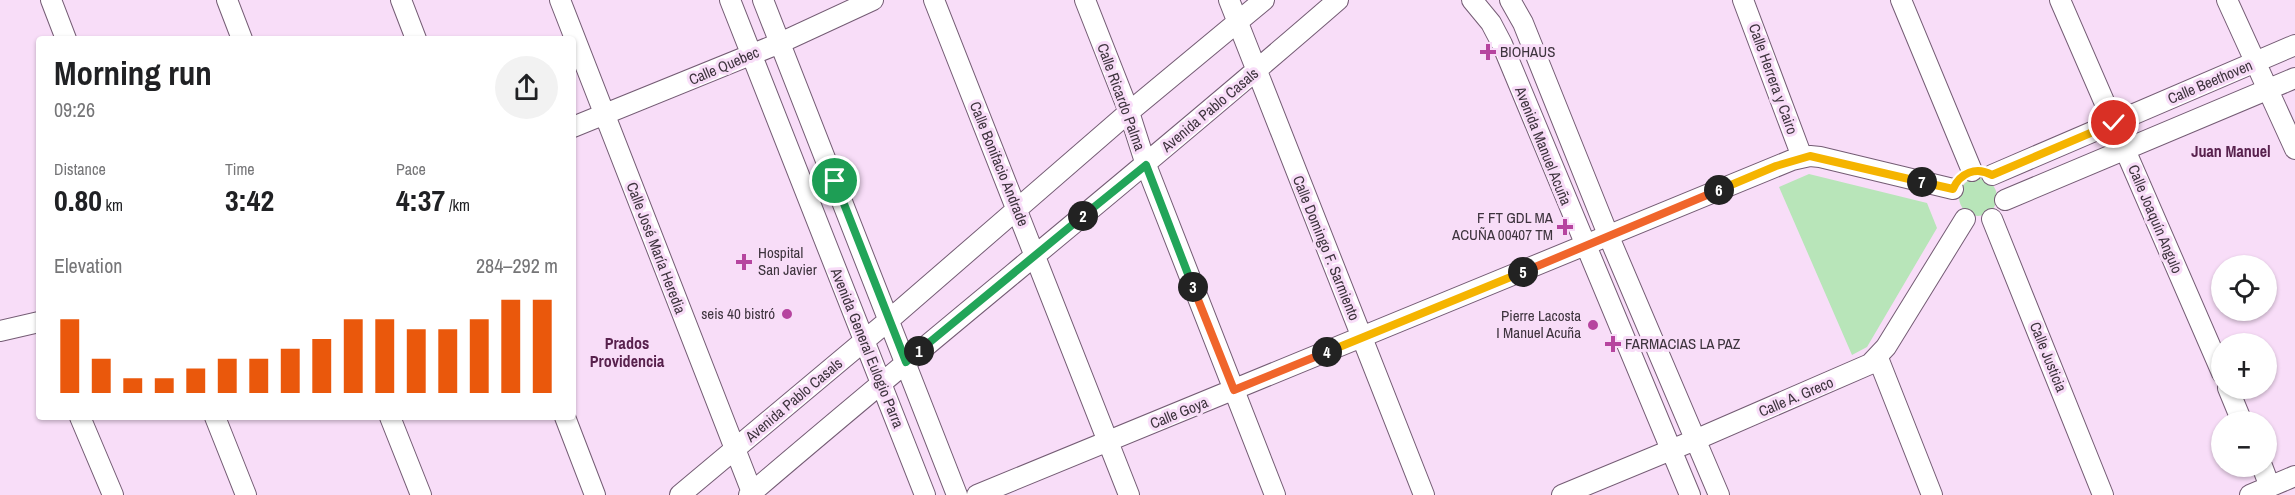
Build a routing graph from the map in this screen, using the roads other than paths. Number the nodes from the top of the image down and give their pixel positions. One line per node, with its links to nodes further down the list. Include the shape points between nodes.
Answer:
1 (51, 0): 20 (street)
2 (227, 0): 21 (street)
3 (401, 0): 22 (street)
4 (560, 0): 23 (street, Calle José María Heredia)
5 (730, 0): 27 (street, Avenida General Eulogio Parra)
6 (763, 0): 25 (street, Avenida General Eulogio Parra)
7 (873, 0): 25 (street, Calle Quebec)
8 (934, 0): 44 (street, Calle Bonifacio Andrade)
9 (1084, 0): 32 (street, Calle Ricardo Palma)
10 (1229, 0): 19 (street, Calle Domingo F. Sarmiento)
11 (1264, 0): 19 (street, Avenida Pablo Casals)
12 (1338, 0): 29 (street, Avenida Pablo Casals)
13 (1472, 0): 48 (street, Avenida Manuel Acuña, via 1502,44)
14 (1510, 0): 47 (street, Avenida Manuel Acuña, via 1523,23)
15 (1743, 0): 38 (street, Calle Herrera y Cairo)
16 (1901, 0): 40 (street)
17 (2060, 0): 34 (street, Calle Joaquín Angulo)
18 (2227, 0): 28 (street)
19 (1238, 22): 29 (street, Calle Domingo F. Sarmiento); 32 (street, Avenida Pablo Casals)
20 (65, 36)
21 (241, 36)
22 (415, 36)
23 (574, 36)
24 (576, 41): 33 (street, Calle José María Heredia)
25 (780, 43): 27 (street, Calle Quebec); 50 (street, Avenida General Eulogio Parra)
26 (2295, 45): 28 (street, Calle Beethoven)
27 (751, 55): 33 (street, Calle Quebec); 54 (street, Avenida General Eulogio Parra)
28 (2255, 62): 31 (street); 34 (street, Calle Beethoven)
29 (1257, 71): 39 (street, Avenida Pablo Casals); 53 (street, Calle Domingo F. Sarmiento)
30 (2295, 78): 31 (street, Calle Beethoven)
31 (2268, 90): 36 (street, Calle Beethoven); 37 (street)
32 (1129, 111): 39 (street, Calle Ricardo Palma); 44 (street, Avenida Pablo Casals)
33 (605, 116): 35 (street, Calle Quebec); 66 (street, Calle José María Heredia)
34 (2114, 123): 36 (street, Calle Joaquín Angulo); 41 (street, Calle Beethoven)
35 (576, 126)
36 (2125, 149): 43 (street, Calle Beethoven); 55 (street, Calle Joaquín Angulo)
37 (2295, 149)
38 (1802, 157): 42 (street, Calle Goya, via 1820,157); 47 (street, Calle Goya)
39 (1146, 165): 49 (street, Avenida Pablo Casals); 59 (street, Calle Ricardo Palma)
40 (1972, 171): 41 (street); 42 (street, via 1961,177)
41 (1992, 175): 43 (street, via 2003,188)
42 (1953, 189): 45 (street, via 1954,206)
43 (2005, 200): 46 (street)
44 (1017, 211): 49 (street, Calle Bonifacio Andrade); 50 (street, Avenida Pablo Casals)
45 (1965, 219): 46 (street, via 1978,223); 56 (street, Calle A. Greco)
46 (1992, 219): 87 (street, Calle Justicia)
47 (1609, 237): 48 (street, Calle Goya); 64 (street, Avenida Manuel Acuña)
48 (1585, 247): 53 (street, Calle Goya); 67 (street, Avenida Manuel Acuña)
49 (1035, 255): 57 (street, Avenida Pablo Casals); 65 (street, Calle Bonifacio Andrade)
50 (889, 320): 54 (street, Avenida Pablo Casals); 57 (street, Avenida General Eulogio Parra)
51 (36, 323): 52 (street)
52 (0, 331)
53 (1362, 338): 59 (street, Calle Goya); 82 (street, Calle Domingo F. Sarmiento)
54 (864, 342): 58 (street, Avenida General Eulogio Parra); 66 (street, Avenida Pablo Casals)
55 (2211, 348)
56 (1878, 358): 64 (street, Calle A. Greco); 86 (street)
57 (906, 362): 58 (street, Avenida Pablo Casals); 78 (street, Avenida General Eulogio Parra)
58 (880, 383): 71 (street, Avenida Pablo Casals); 77 (street, Avenida General Eulogio Parra)
59 (1234, 390): 65 (street, Calle Goya); 81 (street, Calle Ricardo Palma)
60 (81, 420): 72 (street)
61 (216, 420): 73 (street)
62 (391, 420): 74 (street)
63 (566, 420): 75 (street)
64 (1695, 440): 67 (street, Calle A. Greco); 85 (street, Avenida Manuel Acuña)
65 (1108, 442): 79 (street, Calle Goya); 80 (street, Calle Bonifacio Andrade)
66 (735, 449): 71 (street, Calle José María Heredia); 76 (street, Avenida Pablo Casals)
67 (1671, 450): 83 (street, Calle A. Greco); 84 (street, Avenida Manuel Acuña)
68 (2295, 476): 70 (street)
69 (2266, 477): 70 (street)
70 (2270, 486): 88 (street)
71 (751, 494)
72 (112, 495)
73 (246, 495)
74 (421, 495)
75 (596, 495)
76 (680, 495)
77 (925, 495)
78 (957, 495)
79 (977, 495)
80 (1130, 495)
81 (1275, 495)
82 (1424, 495)
83 (1562, 495)
84 (1690, 495)
85 (1719, 495)
86 (1932, 495)
87 (2103, 495)
88 (2250, 495)

